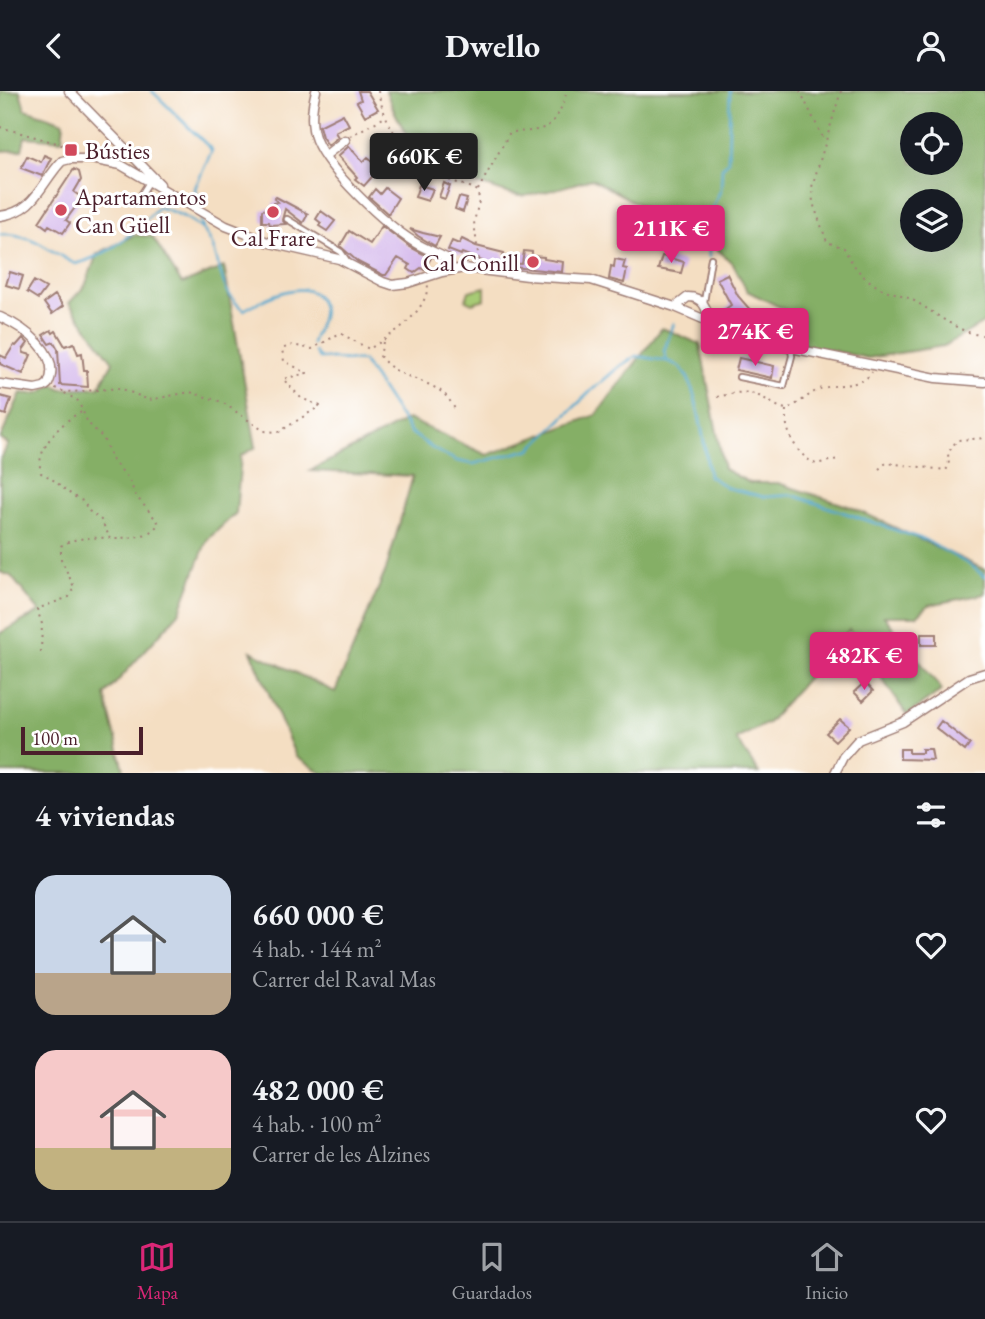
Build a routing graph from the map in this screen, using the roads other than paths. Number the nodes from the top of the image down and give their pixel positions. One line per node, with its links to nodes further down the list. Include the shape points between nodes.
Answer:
1 (69, 91): 6 (street)
2 (316, 91): 4 (street, via 313,129)
3 (345, 140): 4 (street)
4 (326, 155): 12 (street, via 373,210 412,241 445,257)
5 (150, 181): 6 (street); 7 (lane); 8 (street, via 106,161 62,161 21,211)
6 (167, 191): 11 (street, via 253,237)
7 (139, 198)
8 (0, 216)
9 (287, 219): 11 (lane, via 341,252)
10 (711, 258): 13 (lane)
11 (349, 263): 12 (street, via 392,285)
12 (451, 269): 14 (street, via 591,280)
13 (704, 303): 14 (street, via 688,297); 16 (street)
14 (676, 307): 16 (street)
15 (0, 317): 20 (street, via 26,331 52,368 48,384 35,389)
16 (711, 324): 17 (street, via 752,341)
17 (791, 349): 18 (lane, via 784,386); 19 (street, via 936,378)
18 (740, 377)
19 (985, 382)
20 (0, 384)
21 (985, 673): 22 (street, via 969,678 903,722 858,740)
22 (835, 773)

